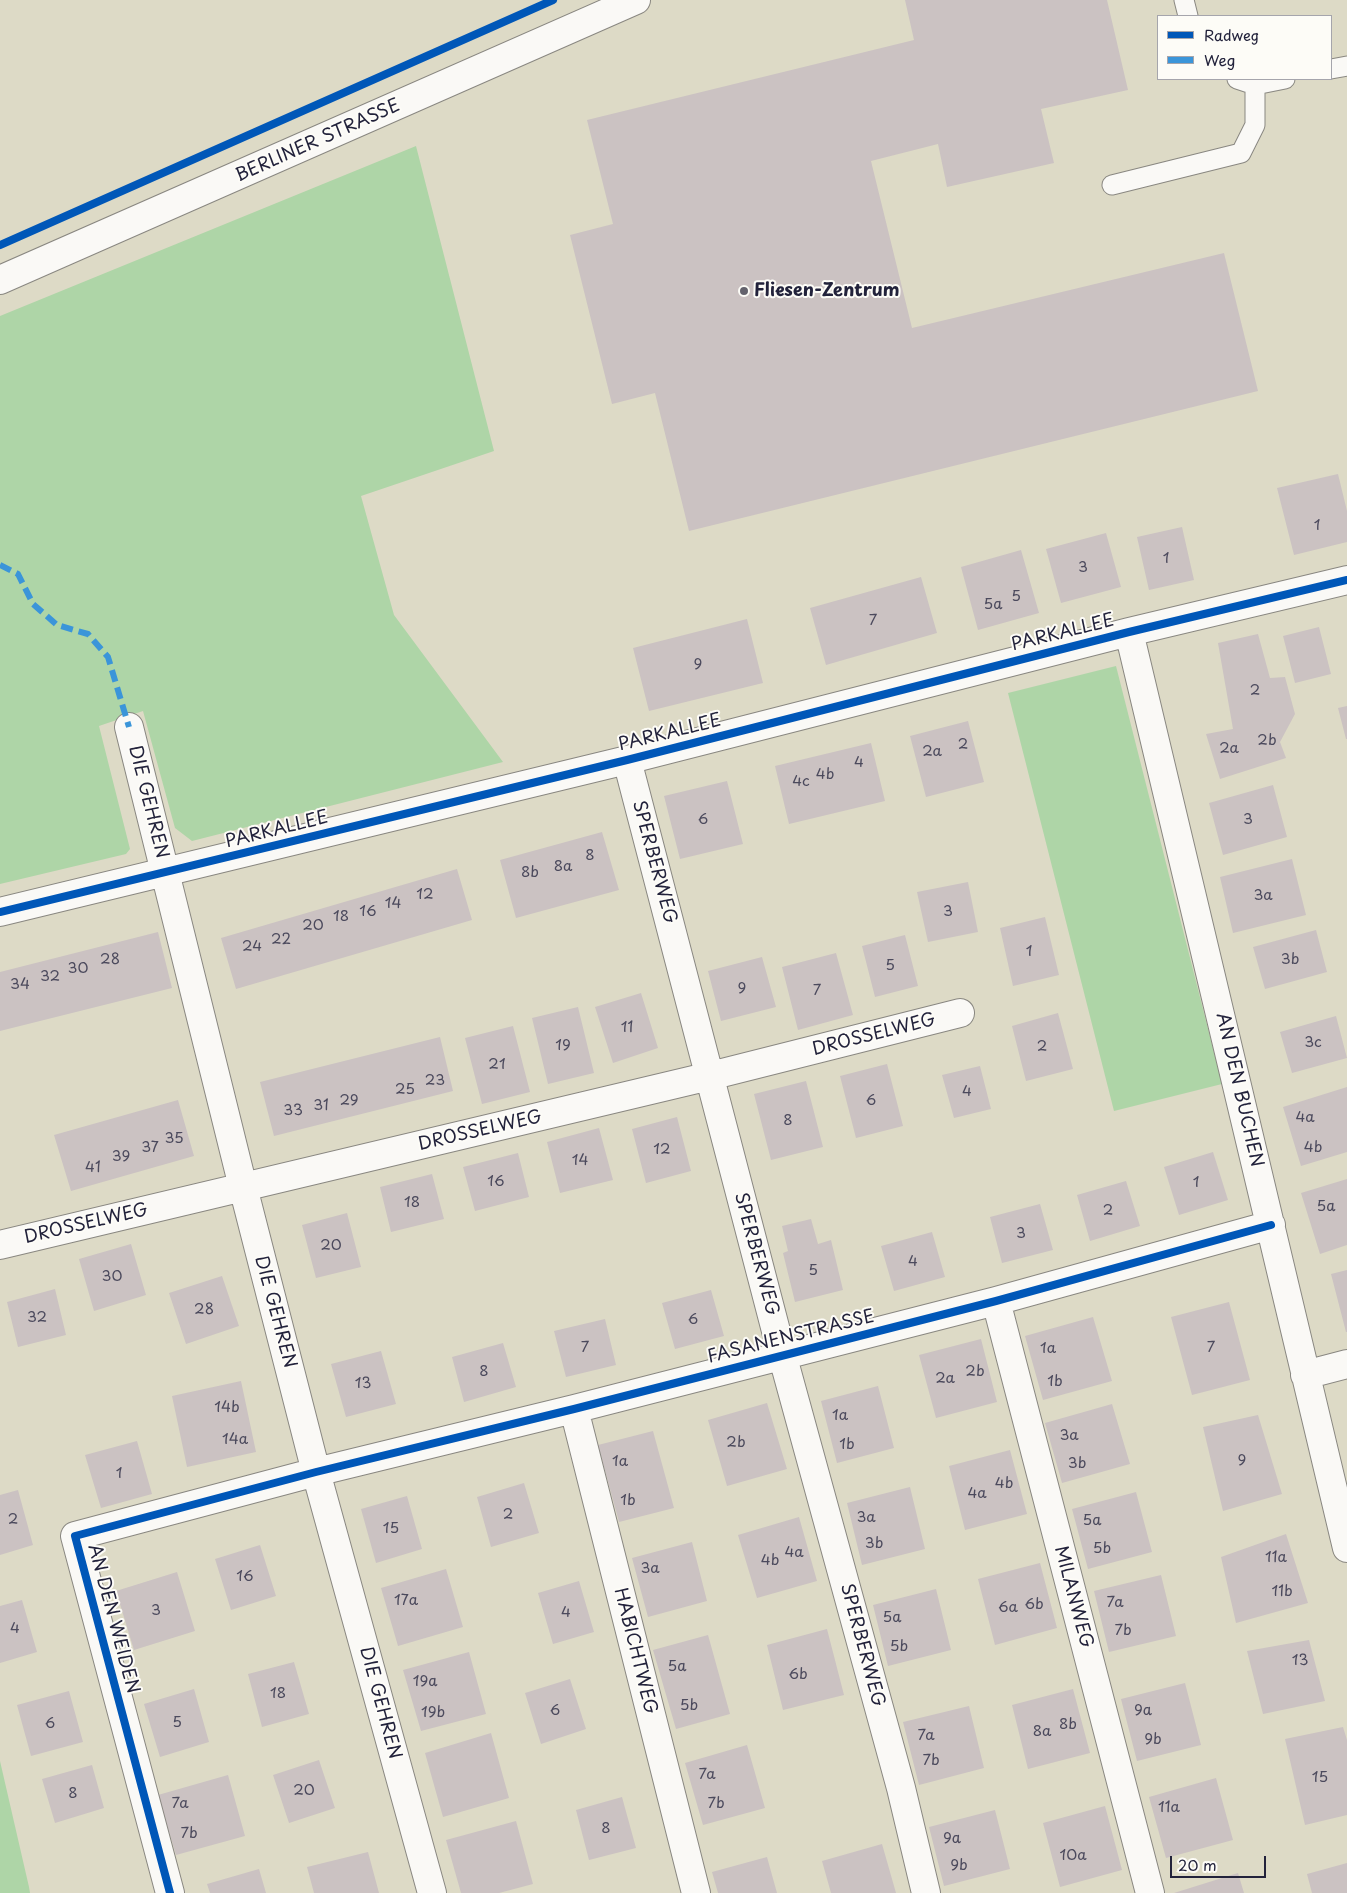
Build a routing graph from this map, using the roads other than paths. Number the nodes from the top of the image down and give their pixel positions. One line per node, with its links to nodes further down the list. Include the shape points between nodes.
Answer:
1 (636, 0): 10 (street, BERLINER STRASSE)
2 (1184, 0): 3 (lane)
3 (1188, 15)
4 (1347, 66): 5 (lane)
5 (1332, 70)
6 (1240, 80): 8 (lane)
7 (1280, 80): 8 (lane)
8 (1255, 85): 9 (lane, via 1255,126 1241,153)
9 (1112, 185)
10 (0, 280)
11 (1347, 580): 12 (street, PARKALLEE)
12 (1130, 632): 14 (street, PARKALLEE); 20 (street, AN DEN BUCHEN)
13 (129, 728): 15 (street, DIE GEHREN)
14 (627, 760): 15 (street, PARKALLEE); 18 (street, SPERBERWEG)
15 (166, 872): 16 (street, PARKALLEE); 19 (street, DIE GEHREN)
16 (0, 912)
17 (960, 1013): 18 (street, DROSSELWEG)
18 (710, 1076): 19 (street, DROSSELWEG); 23 (street, SPERBERWEG)
19 (242, 1187): 21 (street, DROSSELWEG); 27 (street, DIE GEHREN)
20 (1271, 1225): 22 (street, FASANENSTRASSE); 25 (street, AN DEN BUCHEN)
21 (0, 1245)
22 (996, 1301): 23 (street, FASANENSTRASSE); 33 (street, MILANWEG)
23 (782, 1354): 26 (street, FASANENSTRASSE); 32 (street, SPERBERWEG, via 899,1779)
24 (1347, 1364): 25 (street)
25 (1305, 1375): 28 (street, AN DEN BUCHEN)
26 (574, 1409): 27 (street, FASANENSTRASSE); 31 (street, HABICHTWEG)
27 (316, 1472): 29 (street, AN DEN WEIDEN, via 75,1536); 30 (street, DIE GEHREN)
28 (1347, 1548)
29 (170, 1893)
30 (432, 1893)
31 (696, 1893)
32 (926, 1893)
33 (1150, 1893)

